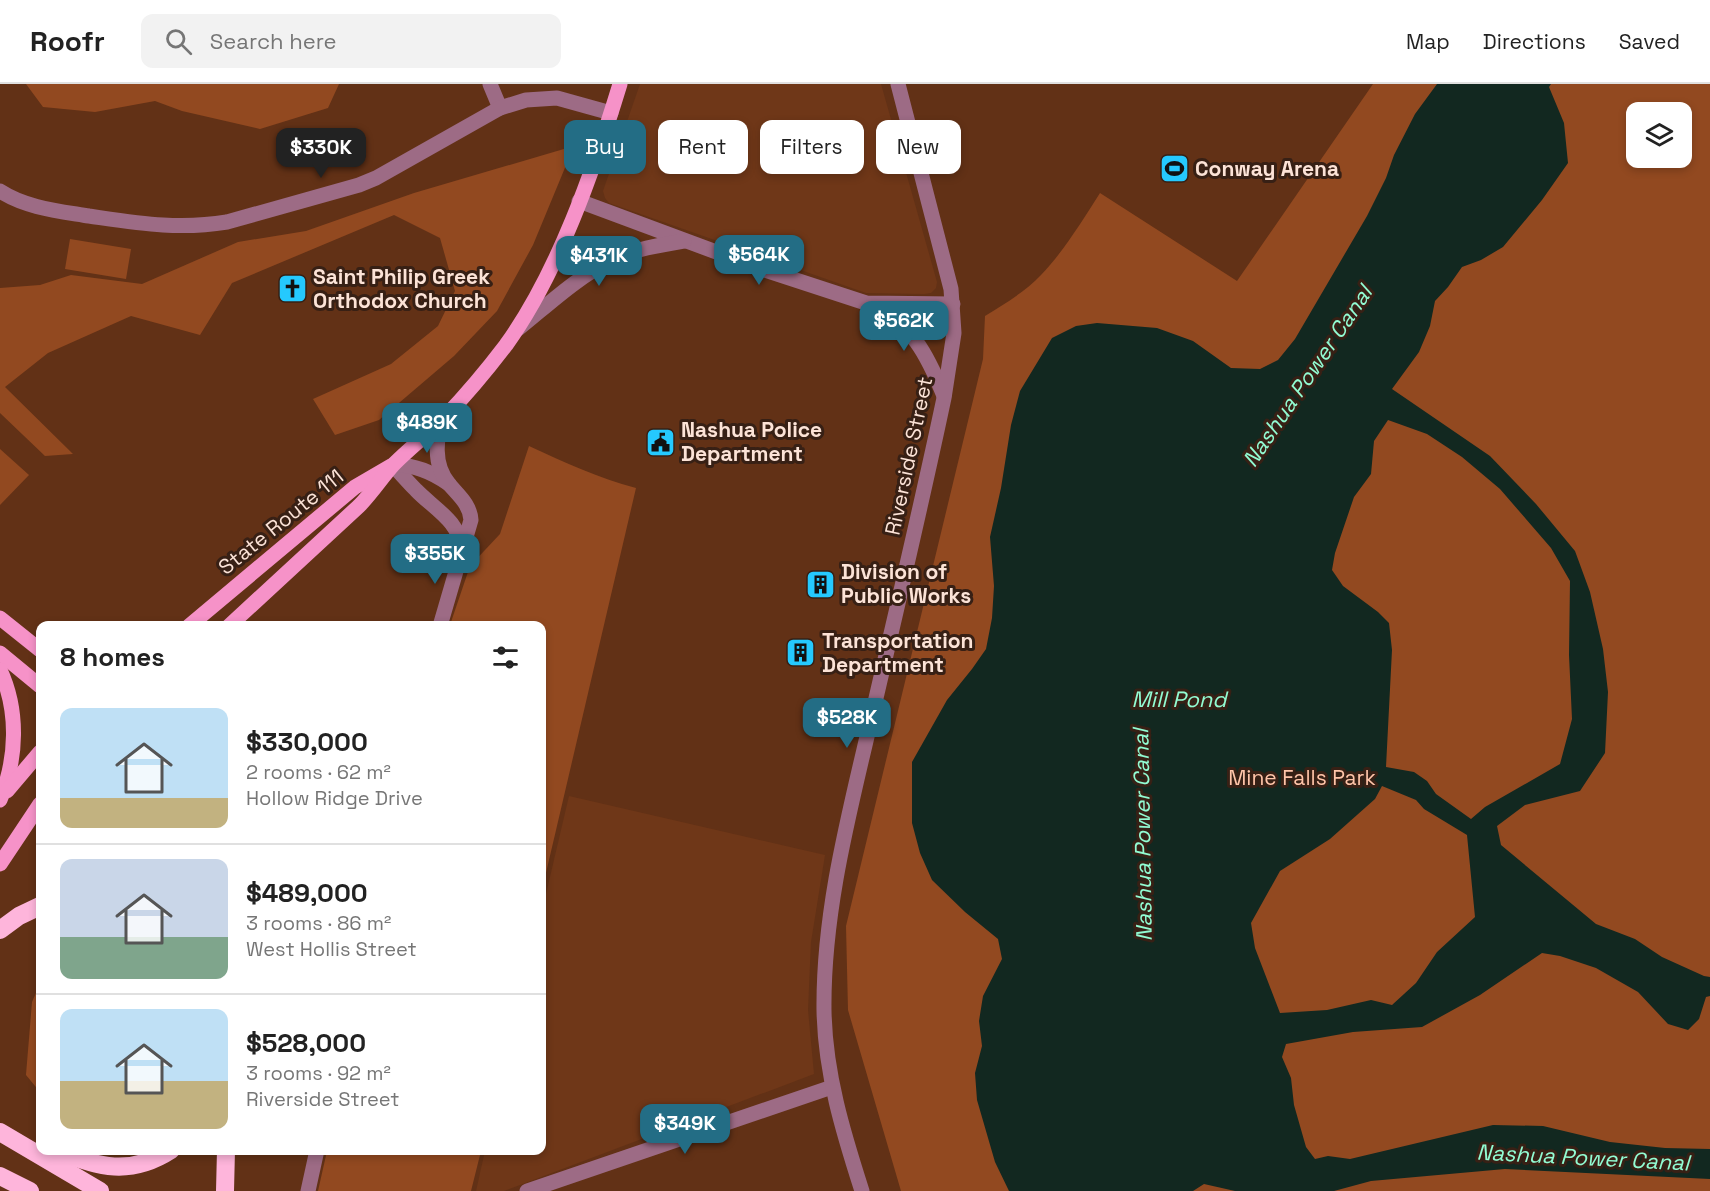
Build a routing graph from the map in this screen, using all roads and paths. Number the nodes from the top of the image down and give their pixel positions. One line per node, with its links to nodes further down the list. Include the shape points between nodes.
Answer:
1 (490, 84): 4 (street)
2 (620, 84): 5 (main road)
3 (898, 84): 10 (street, Riverside Street)
4 (500, 108): 5 (street, via 526,100 557,98); 6 (street, via 376,178 227,222 151,226 61,211)
5 (611, 113): 7 (main road)
6 (0, 191)
7 (579, 201): 8 (street); 11 (main road, via 553,263)
8 (687, 241): 9 (street); 11 (street, via 613,259 566,290)
9 (866, 303): 10 (street); 12 (street, via 891,315 910,332 928,360)
10 (953, 304): 12 (street, Riverside Street, via 952,358)
11 (514, 333): 13 (main road)
12 (944, 398): 31 (street, Riverside Street, via 851,805 826,936 824,1012)
13 (446, 416): 14 (main road); 15 (street, via 437,446)
14 (393, 465): 15 (street, via 408,465); 16 (street, via 453,524 461,539); 18 (main road, State Route 111, via 355,487); 19 (main road, State Route 111, via 360,506)
15 (449, 484): 16 (street, via 471,516)
16 (461, 553): 20 (street)
17 (0, 618): 21 (main road)
18 (195, 621)
19 (234, 621)
20 (441, 621)
21 (36, 647)
22 (0, 653): 24 (main road)
23 (0, 670): 26 (main road, via 9,697 14,735 10,772)
24 (36, 683)
25 (36, 757): 26 (main road)
26 (0, 800)
27 (36, 810): 28 (main road)
28 (0, 864)
29 (36, 908): 30 (highway)
30 (0, 930)
31 (832, 1087): 46 (street); 47 (street, Riverside Street)
32 (0, 1126): 34 (highway)
33 (0, 1132): 35 (highway)
34 (36, 1141)
35 (36, 1153)
36 (39, 1155): 43 (highway)
37 (69, 1155): 38 (highway, via 91,1164 118,1167 144,1163)
38 (161, 1155)
39 (226, 1155): 44 (highway)
40 (316, 1155): 45 (street)
41 (0, 1176): 42 (highway)
42 (30, 1191)
43 (100, 1191)
44 (225, 1191)
45 (308, 1191)
46 (527, 1191)
47 (862, 1191)

